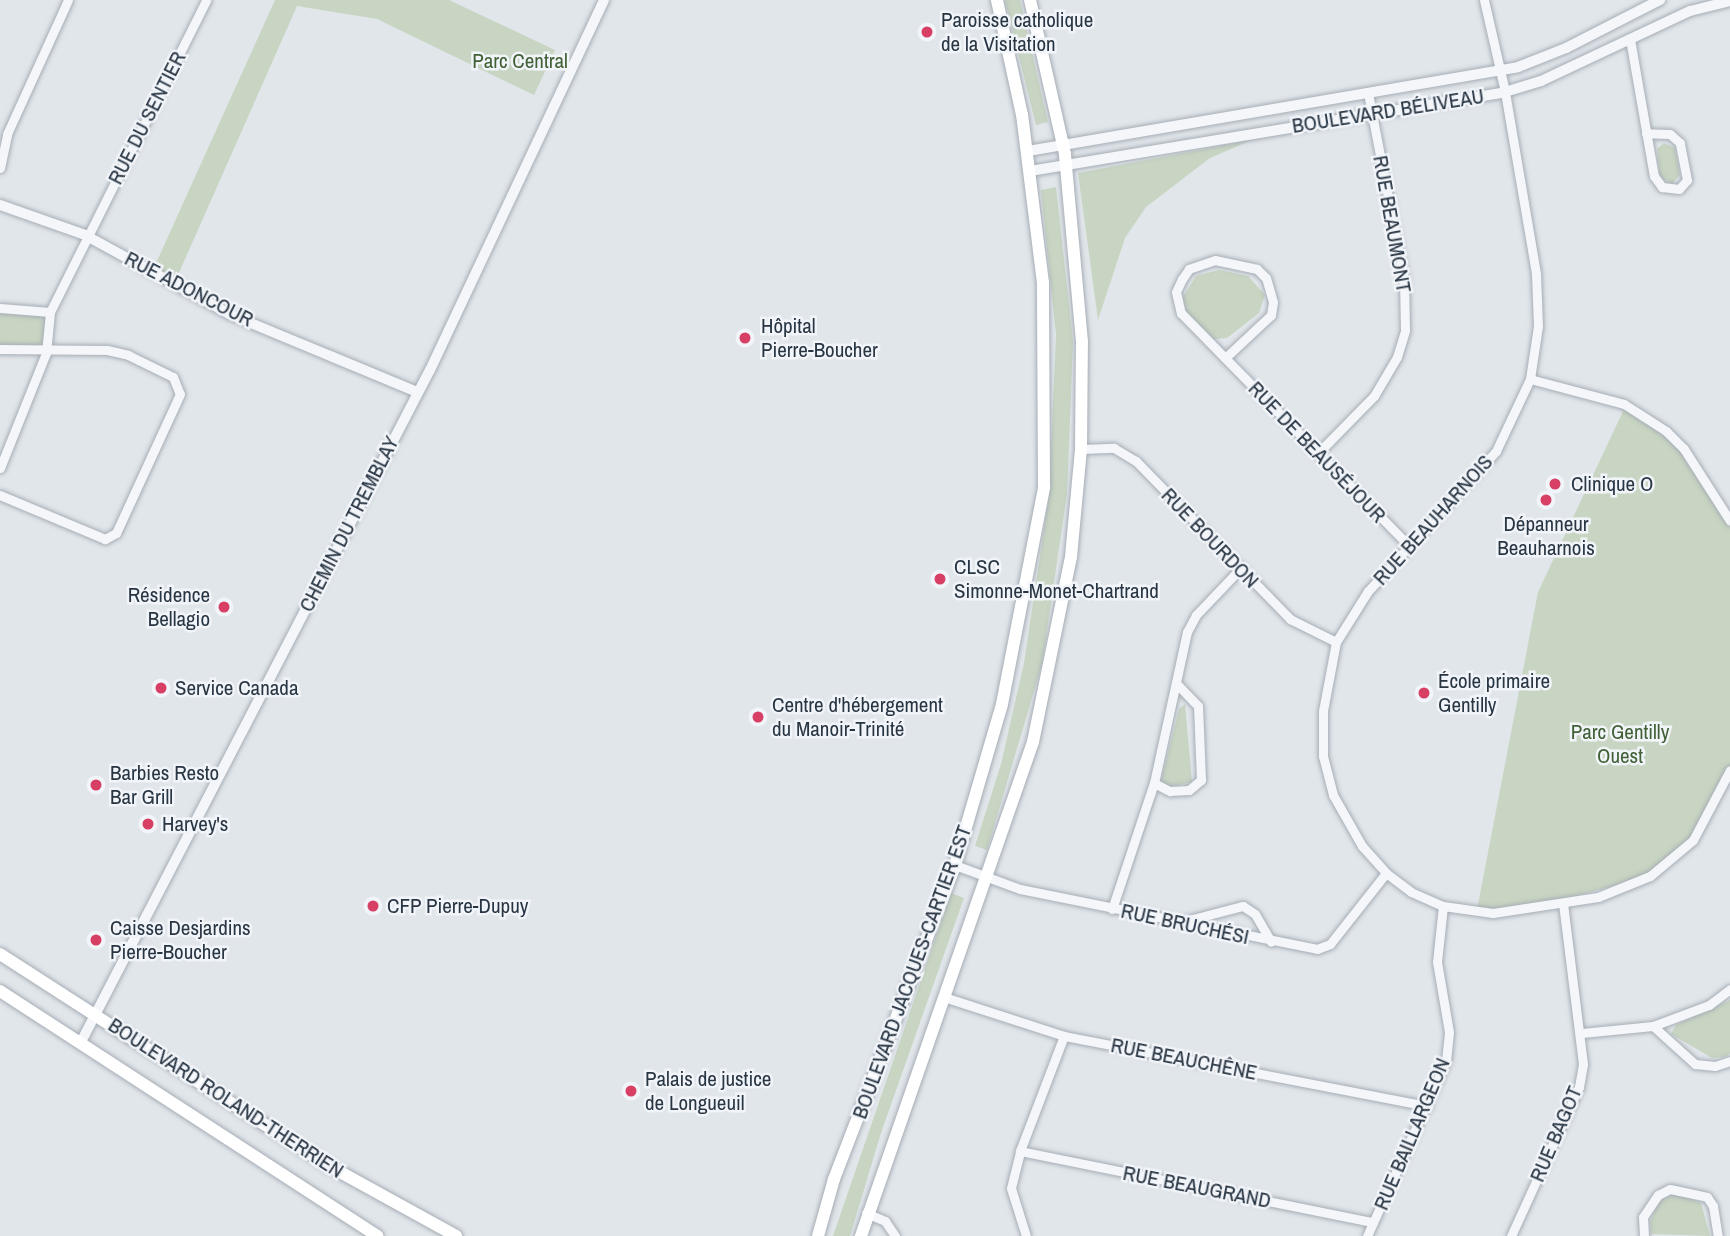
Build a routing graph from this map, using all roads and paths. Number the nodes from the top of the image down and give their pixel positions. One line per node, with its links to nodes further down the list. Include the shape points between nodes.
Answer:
1 (68, 0): 18 (street, via 7,134)
2 (206, 0): 21 (street, RUE DU SENTIER, via 126,164)
3 (604, 0): 28 (street, CHEMIN DU TREMBLAY)
4 (996, 0): 16 (main road, BOULEVARD JACQUES-CARTIER EST)
5 (1030, 0): 15 (main road, BOULEVARD JACQUES-CARTIER EST)
6 (1484, 0): 10 (street, RUE BEAUHARNOIS)
7 (1660, 0): 10 (street, BOULEVARD BÉLIVEAU, via 1566,48)
8 (1730, 1): 9 (street, BOULEVARD BÉLIVEAU, via 1690,11)
9 (1630, 39): 11 (street, BOULEVARD BÉLIVEAU); 14 (street)
10 (1500, 70): 11 (street, RUE BEAUHARNOIS); 12 (street, BOULEVARD BÉLIVEAU)
11 (1505, 92): 13 (street, BOULEVARD BÉLIVEAU); 27 (street, RUE BEAUHARNOIS, via 1536,274 1538,326)
12 (1368, 93): 13 (street, RUE BEAUMONT); 15 (street, BOULEVARD BÉLIVEAU)
13 (1373, 114): 17 (street, BOULEVARD BÉLIVEAU); 30 (street, RUE BEAUMONT, via 1404,280 1405,330 1397,357 1374,396)
14 (1646, 133): 14 (street, via 1656,182 1679,189 1687,180 1680,143 1670,134)
15 (1063, 145): 16 (street, BOULEVARD BÉLIVEAU); 17 (main road, BOULEVARD JACQUES-CARTIER EST)
16 (1028, 151): 19 (main road, BOULEVARD JACQUES-CARTIER EST)
17 (1066, 165): 19 (street, BOULEVARD BÉLIVEAU); 29 (main road, BOULEVARD JACQUES-CARTIER EST, via 1082,342)
18 (0, 169)
19 (1030, 170): 41 (main road, BOULEVARD JACQUES-CARTIER EST, via 1043,283 1044,487 1002,704)
20 (0, 205): 21 (street, RUE ADONCOUR)
21 (85, 235): 23 (street, RUE DU SENTIER); 28 (street, RUE ADONCOUR, via 229,314)
22 (0, 308): 23 (street)
23 (50, 312): 25 (street, RUE DU SENTIER)
24 (0, 349): 25 (street)
25 (46, 353): 31 (street, RUE DU SENTIER); 33 (street, via 107,350 128,355 173,377 180,394 116,533 94,538)
26 (1225, 358): 26 (street, RUE DE BEAUSÉJOUR, via 1181,313 1177,303 1176,292 1189,269 1215,260 1257,270 1266,278 1273,302 1271,315); 30 (street, RUE DE BEAUSÉJOUR)
27 (1530, 379): 34 (street, via 1624,404 1666,431 1684,449); 35 (street, RUE BEAUHARNOIS, via 1496,452)
28 (417, 391): 53 (street, CHEMIN DU TREMBLAY)
29 (1081, 449): 36 (street, RUE BOURDON, via 1114,448 1136,461); 43 (main road, BOULEVARD JACQUES-CARTIER EST, via 1071,557 1055,650 1033,742)
30 (1318, 453): 35 (street, RUE DE BEAUSÉJOUR)
31 (2, 454): 32 (street, RUE DU SENTIER)
32 (0, 468)
33 (0, 495)
34 (1730, 521)
35 (1409, 546): 37 (street, RUE BEAUHARNOIS, via 1368,591)
36 (1240, 569): 37 (street, RUE BOURDON, via 1290,619); 38 (street, via 1196,615)
37 (1336, 642): 42 (street, RUE BEAUHARNOIS, via 1323,711 1323,756 1333,795 1347,823)
38 (1176, 683): 40 (street); 40 (street, via 1198,706 1201,780 1189,790 1170,791)
39 (1730, 770): 44 (street, RUE BEAUHARNOIS, via 1693,840 1664,866 1632,886)
40 (1154, 783): 46 (street)
41 (955, 865): 43 (street, RUE BRUCHÉSI); 65 (main road, BOULEVARD JACQUES-CARTIER EST, via 834,1179)
42 (1386, 873): 45 (street, RUE BEAUHARNOIS, via 1411,892); 48 (street, RUE BRUCHÉSI, via 1330,944 1317,949)
43 (988, 876): 46 (street, RUE BRUCHÉSI, via 1020,889); 52 (main road, BOULEVARD JACQUES-CARTIER EST)
44 (1563, 904): 45 (street, RUE BEAUHARNOIS, via 1493,913); 55 (street, RUE BAGOT)
45 (1443, 906): 59 (street, RUE BAILLARGEON, via 1437,962 1448,1049)
46 (1112, 909): 47 (street, RUE BRUCHÉSI)
47 (1179, 923): 48 (street, RUE BRUCHÉSI); 48 (street, via 1243,906 1255,914)
48 (1271, 942)
49 (0, 954): 53 (main road, BOULEVARD ROLAND-THERRIEN)
50 (1730, 989): 54 (street, via 1709,1005)
51 (0, 991): 57 (main road, BOULEVARD ROLAND-THERRIEN)
52 (944, 997): 56 (street, RUE BEAUCHÊNE); 61 (main road, BOULEVARD JACQUES-CARTIER EST)
53 (97, 1014): 57 (street, CHEMIN DU TREMBLAY); 64 (main road, BOULEVARD ROLAND-THERRIEN, via 331,1167)
54 (1653, 1026): 55 (street); 58 (street, via 1695,1064 1715,1066)
55 (1582, 1033): 70 (street, RUE BAGOT, via 1579,1087)
56 (1063, 1036): 59 (street, RUE BEAUCHÊNE); 60 (street)
57 (81, 1042): 63 (main road, BOULEVARD ROLAND-THERRIEN)
58 (1730, 1061)
59 (1427, 1106): 62 (street, RUE BAILLARGEON)
60 (1020, 1151): 62 (street, RUE BEAUGRAND); 68 (street, via 1012,1188)
61 (866, 1213): 66 (main road, BOULEVARD JACQUES-CARTIER EST); 67 (street, via 885,1221)
62 (1373, 1222): 69 (street, RUE BAILLARGEON)
63 (377, 1236)
64 (456, 1236)
65 (818, 1236)
66 (861, 1236)
67 (895, 1236)
68 (1026, 1236)
69 (1367, 1236)
70 (1511, 1236)
71 (1644, 1236): 72 (street, via 1643,1217 1658,1195 1670,1189 1707,1197)
72 (1718, 1236)

